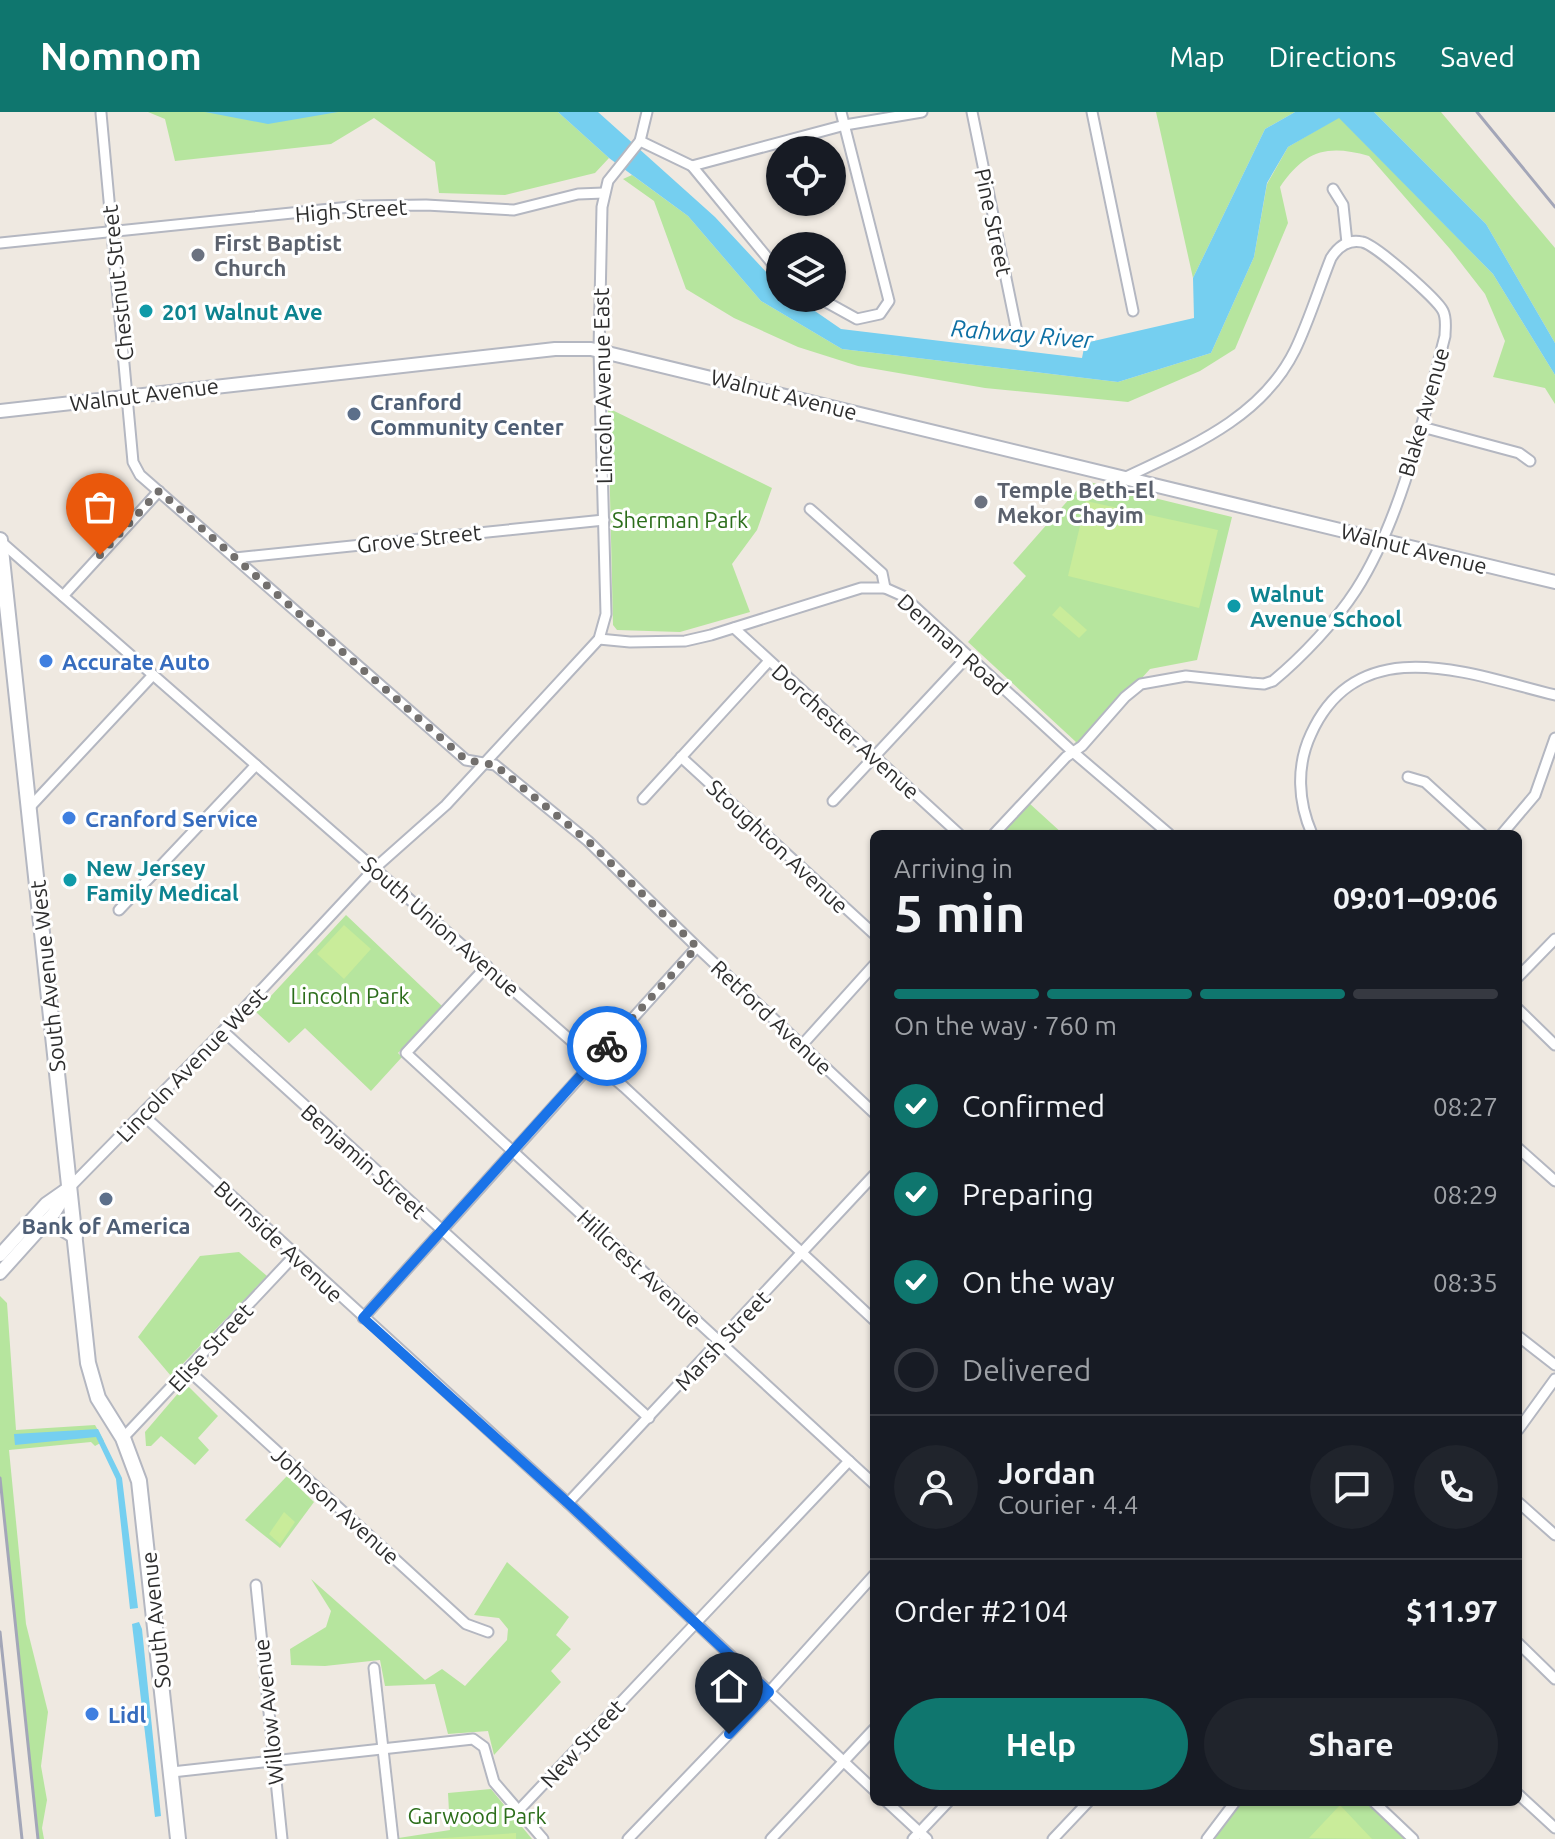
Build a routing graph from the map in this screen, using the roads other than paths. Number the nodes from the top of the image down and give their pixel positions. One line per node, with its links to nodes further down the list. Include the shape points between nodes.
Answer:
1 (647, 112): 8 (street, Lincoln Avenue East)
2 (841, 112): 7 (street)
3 (922, 112): 7 (street)
4 (972, 112): 18 (street, Pine Street)
5 (1092, 112): 16 (street)
6 (101, 113): 12 (street, Chestnut Street)
7 (845, 125): 9 (street); 17 (street, via 889,301 880,314 857,319)
8 (639, 143): 9 (street); 11 (street, Lincoln Avenue East, via 615,170)
9 (692, 166): 15 (street)
10 (1333, 189): 14 (street, via 1343,205)
11 (604, 193): 12 (street, High Street, via 514,210 360,206); 19 (street, Lincoln Avenue East)
12 (112, 231): 13 (street, High Street); 20 (street, Chestnut Street)
13 (0, 243)
14 (1347, 243): 22 (street, Blake Avenue, via 1371,244 1443,311 1445,336); 24 (street, via 1331,258 1295,350 1265,393 1219,431)
15 (766, 256)
16 (1133, 311)
17 (844, 312)
18 (1017, 332)
19 (599, 350): 20 (street, Walnut Avenue, via 555,349); 24 (street, Walnut Avenue); 27 (street, Lincoln Avenue East)
20 (128, 396): 21 (street, Walnut Avenue); 25 (street, Chestnut Street, via 133,462)
21 (0, 411)
22 (1422, 427): 23 (street, via 1519,453); 28 (street, Blake Avenue)
23 (1530, 461)
24 (1124, 478): 28 (street, Walnut Avenue)
25 (159, 491): 30 (street, Retford Avenue); 33 (street)
26 (810, 509): 32 (street, via 882,573)
27 (604, 520): 30 (street, Grove Street); 35 (street, Lincoln Avenue East, via 606,614)
28 (1383, 540): 31 (street, Walnut Avenue); 41 (street, Blake Avenue, via 1342,610 1273,681 1186,676 1141,684)
29 (0, 541): 33 (street, South Union Avenue); 49 (main road, South Avenue West)
30 (235, 558): 44 (street, Retford Avenue, via 466,760)
31 (1555, 582)
32 (885, 588): 34 (street, Denman Road, via 861,588); 36 (street, Denman Road, via 903,596)
33 (63, 596): 38 (street, South Union Avenue)
34 (734, 628): 35 (street, Denman Road, via 661,643); 37 (street, Dorchester Avenue)
35 (599, 639): 44 (street)
36 (968, 656): 41 (street, Denman Road); 43 (street)
37 (769, 661): 42 (street); 43 (street, Dorchester Avenue)
38 (153, 675): 45 (street, South Union Avenue); 49 (street)
39 (1555, 695): 53 (street, via 1427,666 1391,668 1357,682 1322,714 1306,747 1300,789)
40 (1555, 738): 55 (street, via 1535,795)
41 (1073, 752): 51 (street, Blake Avenue); 52 (street, Denman Road)
42 (681, 757): 47 (street); 58 (street, Stoughton Avenue)
43 (874, 757): 48 (street); 50 (street, Dorchester Avenue)
44 (484, 763): 56 (street); 60 (street, Retford Avenue, via 495,765 588,841)
45 (256, 765): 56 (street, South Union Avenue); 57 (street)
46 (1408, 777): 54 (street, via 1425,782)
47 (643, 799)
48 (833, 801)
49 (29, 808): 75 (main road, South Avenue West)
50 (955, 830)
51 (998, 830)
52 (1164, 830)
53 (1310, 830)
54 (1478, 830)
55 (1505, 830)
56 (375, 868): 61 (street, South Union Avenue); 65 (street, Lincoln Avenue West)
57 (119, 910)
58 (870, 930)
59 (1555, 939): 63 (street)
60 (697, 947): 66 (street, Retford Avenue); 68 (street)
61 (487, 966): 68 (street, South Union Avenue); 71 (street, Hillcrest Avenue, via 406,1053)
62 (870, 969): 66 (street)
63 (1522, 973)
64 (1522, 1013): 67 (street)
65 (223, 1031): 70 (street, Lincoln Avenue West); 77 (street, Benjamin Street)
66 (802, 1045): 69 (street, Retford Avenue)
67 (1555, 1045)
68 (594, 1061): 71 (street); 79 (street, South Union Avenue)
69 (870, 1109)
70 (143, 1115): 75 (street, Lincoln Avenue West); 81 (street, Burnside Avenue)
71 (512, 1149): 77 (street); 86 (street, Hillcrest Avenue)
72 (1522, 1152): 74 (street)
73 (870, 1179): 79 (street, Marsh Street)
74 (1555, 1181)
75 (70, 1187): 76 (street, Lincoln Avenue West); 78 (main road, South Avenue West); 80 (street, Lincoln Avenue West, via 46,1204)
76 (45, 1223): 78 (main road); 82 (street, Lincoln Avenue West)
77 (441, 1231): 84 (street); 91 (street, Benjamin Street)
78 (75, 1236): 90 (main road, South Avenue West, via 88,1363)
79 (802, 1253): 83 (street, South Union Avenue); 86 (street, Marsh Street)
80 (0, 1255)
81 (295, 1255): 84 (street, Burnside Avenue); 88 (street, Elise Street)
82 (0, 1273)
83 (870, 1316)
84 (363, 1318): 96 (street, Burnside Avenue)
85 (1522, 1339): 87 (street)
86 (720, 1342): 91 (street, Marsh Street); 94 (street, Hillcrest Avenue)
87 (1555, 1365)
88 (188, 1370): 93 (street, Elise Street); 102 (street, Johnson Avenue, via 466,1624)
89 (1555, 1379): 92 (street)
90 (104, 1409): 93 (main road, South Avenue)
91 (649, 1418): 96 (street, Marsh Street)
92 (1522, 1424)
93 (123, 1438): 111 (main road, South Avenue, via 139,1481)
94 (849, 1461): 95 (street, Hillcrest Avenue); 101 (street, New Street)
95 (870, 1480)
96 (568, 1503): 101 (street, Burnside Avenue)
97 (1522, 1505): 98 (street)
98 (1554, 1532)
99 (870, 1579): 106 (street)
100 (256, 1585): 109 (street, Willow Avenue)
101 (695, 1623): 106 (street, Burnside Avenue); 120 (street, New Street)
102 (488, 1632)
103 (1522, 1647): 105 (street)
104 (374, 1668): 108 (street)
105 (1555, 1679)
106 (769, 1692): 110 (street, Burnside Avenue); 128 (street)
107 (870, 1733): 110 (street)
108 (383, 1749): 109 (street); 120 (street, via 478,1740 491,1777); 126 (street)
109 (273, 1760): 111 (street); 125 (street, Willow Avenue)
110 (844, 1762): 112 (street, Burnside Avenue); 129 (street)
111 (172, 1772): 124 (main road, South Avenue)
112 (870, 1786)
113 (1522, 1798): 122 (street)
114 (891, 1806): 123 (street)
115 (945, 1806): 123 (street)
116 (1084, 1806): 130 (street)
117 (1222, 1806): 121 (street)
118 (1232, 1806): 121 (street)
119 (1378, 1806): 132 (street)
120 (519, 1810): 127 (street)
121 (1228, 1811): 131 (street)
122 (1555, 1828)
123 (920, 1837)
124 (178, 1839)
125 (282, 1839)
126 (393, 1839)
127 (543, 1839)
128 (628, 1839)
129 (771, 1839)
130 (1053, 1839)
131 (1207, 1839)
132 (1413, 1839)

